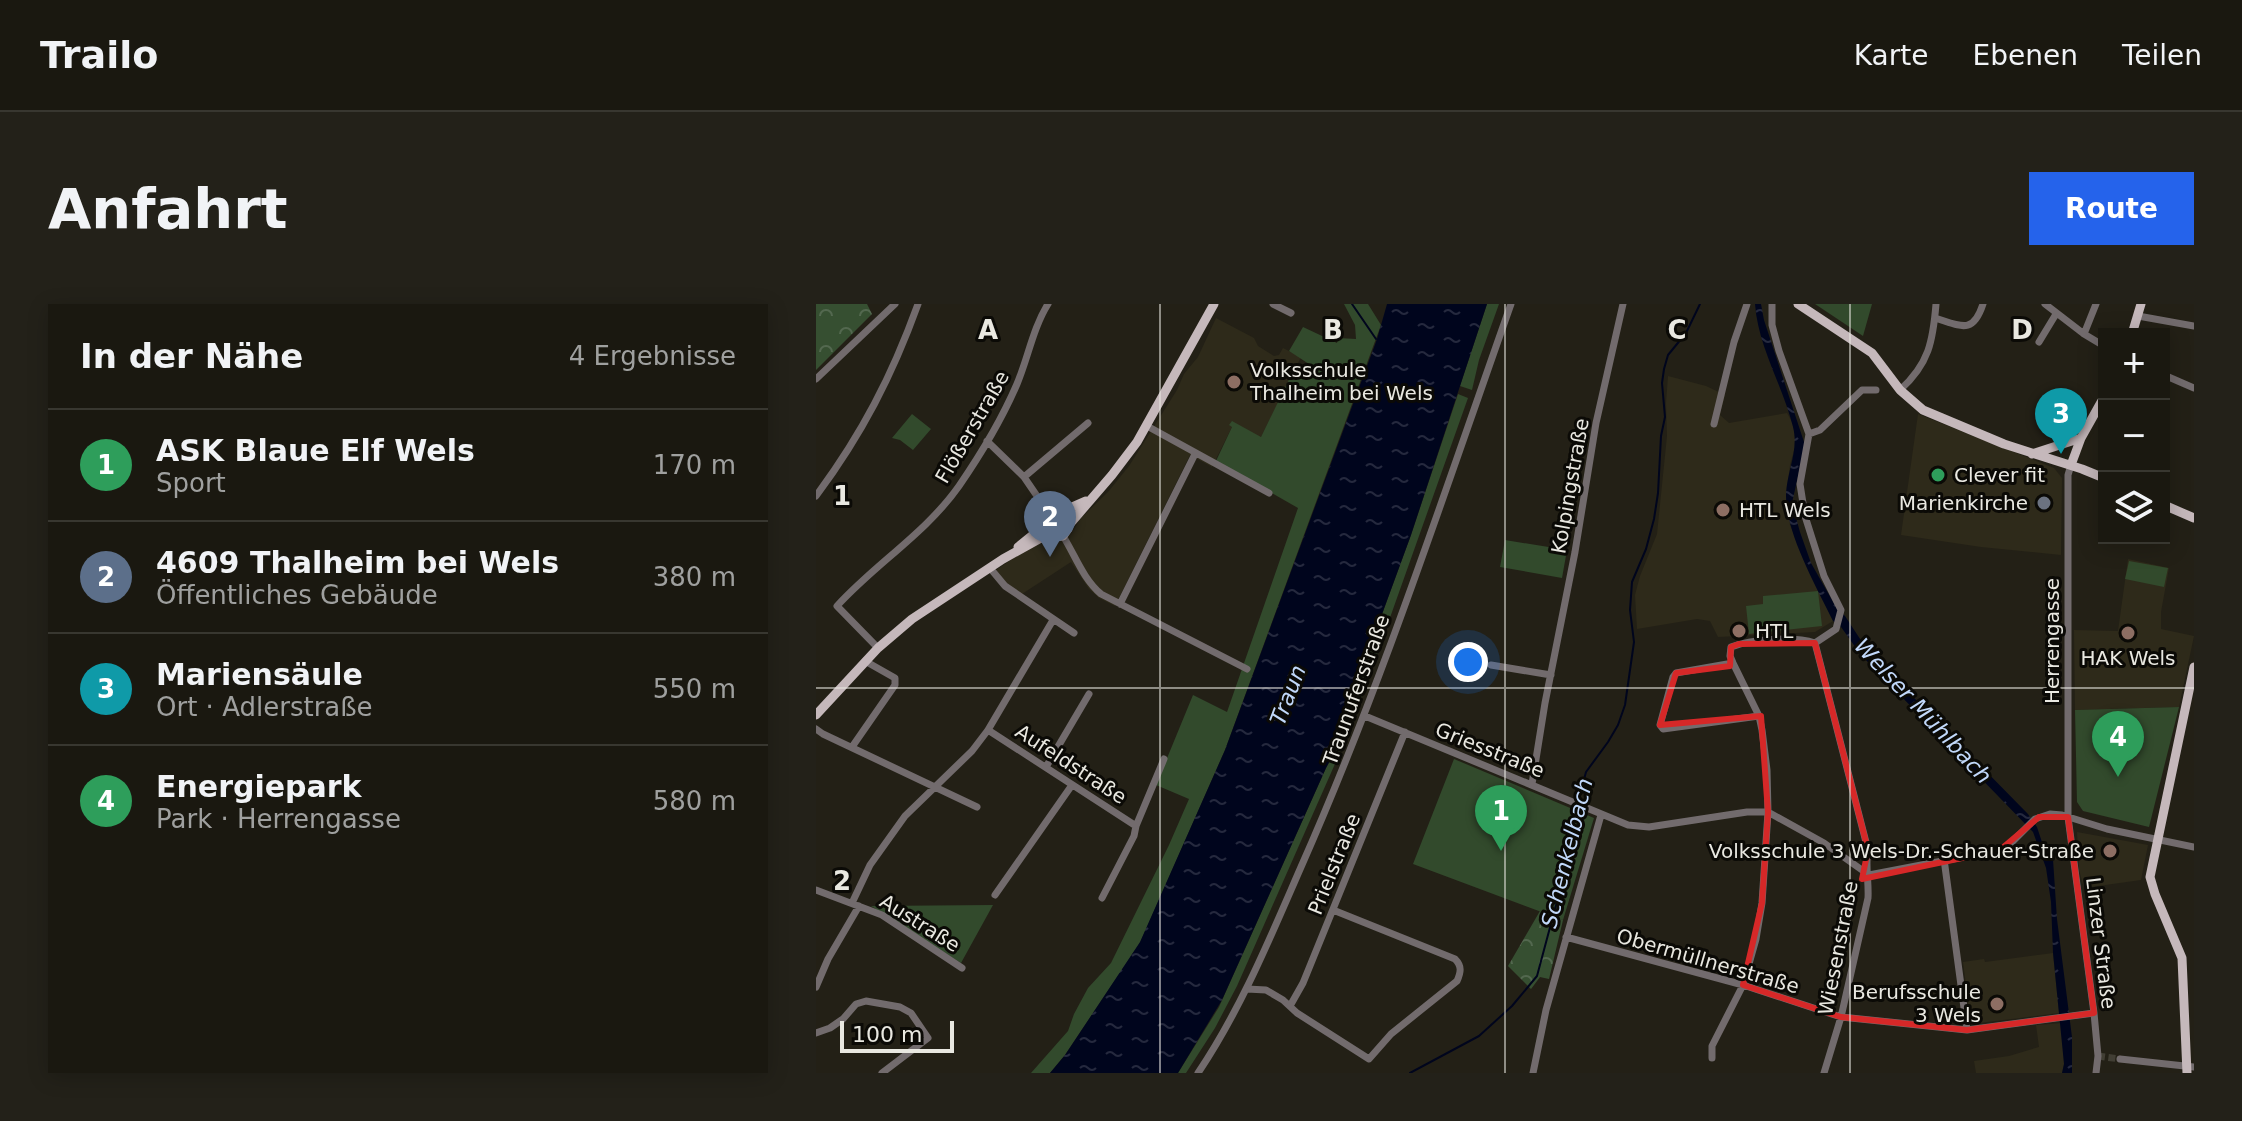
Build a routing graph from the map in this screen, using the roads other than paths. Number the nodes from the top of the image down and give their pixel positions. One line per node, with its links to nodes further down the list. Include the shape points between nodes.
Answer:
1 (895, 304): 26 (street)
2 (918, 304): 43 (street, via 874,408)
3 (1048, 304): 36 (street, Flößerstraße, via 1013,393)
4 (1214, 304): 33 (main road, via 1193,352)
5 (1273, 304): 16 (street)
6 (1511, 304): 68 (street, Traunuferstraße)
7 (1623, 304): 64 (street, Kolpingstraße)
8 (1747, 304): 32 (street)
9 (1772, 304): 34 (street, via 1779,351)
10 (1798, 304): 29 (main road, via 1872,353)
11 (1936, 304): 19 (street)
12 (1983, 304): 19 (street, via 1971,326)
13 (2045, 304): 17 (street)
14 (2096, 304): 22 (street)
15 (2141, 304): 18 (main road)
16 (1291, 313)
17 (2056, 314): 22 (street); 23 (street)
18 (2138, 316): 20 (street); 21 (main road)
19 (1935, 318): 29 (street, via 1921,368)
20 (2194, 326)
21 (2134, 328)
22 (2084, 334): 24 (street)
23 (2039, 342)
24 (2098, 342)
25 (2170, 378): 27 (street)
26 (816, 379)
27 (2194, 388)
28 (1876, 390): 34 (street, via 1862,390)
29 (1900, 390): 38 (main road, via 1923,410)
30 (2102, 400): 35 (main road)
31 (1088, 423): 41 (street)
32 (1714, 424)
33 (1147, 426): 37 (street); 44 (main road)
34 (1809, 434): 57 (street, via 1800,484 1805,516 1841,613 1836,629)
35 (2081, 438): 38 (main road); 39 (main road)
36 (987, 441): 41 (street); 58 (street, Flößerstraße, via 945,504 837,606)
37 (1195, 454): 42 (street); 54 (street)
38 (2032, 454): 39 (main road)
39 (2071, 465): 40 (main road); 82 (street, Herrengasse)
40 (2098, 476)
41 (1024, 477): 46 (street)
42 (1269, 493)
43 (816, 496)
44 (1089, 500): 46 (main road); 49 (main road)
45 (2170, 508): 47 (main road)
46 (1055, 514): 48 (main road); 49 (main road, via 1067,518)
47 (2194, 518)
48 (1045, 525): 50 (main road); 52 (main road)
49 (1069, 525): 51 (main road)
50 (1051, 536): 51 (main road); 52 (main road)
51 (1063, 536): 54 (street, via 1093,588)
52 (1003, 559): 53 (main road)
53 (990, 568): 55 (street, via 1005,586); 58 (main road)
54 (1120, 604): 63 (street)
55 (1053, 620): 56 (street); 71 (street)
56 (1074, 633)
57 (1815, 643): 60 (street, via 1751,641 1731,647); 87 (street, Wiesenstraße, via 1868,850)
58 (878, 648): 59 (main road)
59 (865, 661): 67 (main road); 73 (street, via 895,678 895,685)
60 (1733, 663): 69 (street); 69 (street, via 1676,673 1660,725 1663,729)
61 (1491, 665): 64 (street)
62 (2194, 667): 66 (main road)
63 (1247, 669)
64 (1551, 675): 76 (street, Kolpingstraße)
65 (1089, 694): 75 (street)
66 (2190, 709): 84 (main road)
67 (816, 715)
68 (1365, 716): 72 (street, Griesstraße); 99 (street, Traunuferstraße)
69 (1759, 716): 80 (street)
70 (816, 729): 73 (street)
71 (988, 730): 75 (street, Aufeldstraße); 78 (street)
72 (1405, 732): 76 (street, Griesstraße); 92 (street, Prielstraße)
73 (852, 747): 78 (street)
74 (1164, 759): 83 (street, Aufeldstraße)
75 (1046, 767): 77 (street, Aufeldstraße)
76 (1532, 784): 81 (street, Griesstraße)
77 (1072, 785): 83 (street, Aufeldstraße); 89 (street)
78 (935, 786): 79 (street); 91 (street, via 905,816 870,865)
79 (977, 807)
80 (1768, 812): 81 (street, Griesstraße, via 1649,827); 87 (street); 97 (street, via 1762,903)
81 (1601, 815): 93 (street)
82 (2068, 817): 84 (street); 86 (street, via 2050,814 2035,819 2000,850); 101 (street, Linzer Straße)
83 (1136, 826): 90 (street, Aufeldstraße)
84 (2158, 840): 85 (street); 94 (main road, via 2151,884)
85 (2194, 847)
86 (1944, 859): 87 (street); 103 (street)
87 (1869, 875): 102 (street, Wiesenstraße)
88 (816, 890): 91 (street, Austraße)
89 (995, 895)
90 (1102, 898)
91 (856, 905): 96 (street, Austraße, via 882,915); 98 (street)
92 (1333, 910): 100 (street, Prielstraße); 100 (street, via 1455,959 1461,972 1457,981 1391,1034 1369,1059)
93 (1566, 937): 97 (street, Obermüllnerstraße); 110 (street)
94 (2182, 958): 95 (street); 107 (main road)
95 (2194, 960)
96 (962, 968)
97 (1743, 985): 102 (street, Obermüllnerstraße); 105 (street, via 1712,1046)
98 (816, 987)
99 (1247, 989): 100 (street, via 1266,990); 109 (street, Traunuferstraße)
100 (1290, 1006)
101 (2094, 1013): 103 (street, Obermüllnerstraße); 112 (street, Linzer Straße)
102 (1841, 1017): 103 (street, Obermüllnerstraße); 111 (street, Wiesenstraße)
103 (1967, 1030)
104 (816, 1033): 108 (street, via 866,1001 911,1013 928,1038)
105 (1712, 1058)
106 (2120, 1059): 107 (street)
107 (2189, 1069)
108 (882, 1073)
109 (1198, 1073)
110 (1533, 1073)
111 (1824, 1073)
112 (2096, 1073)

